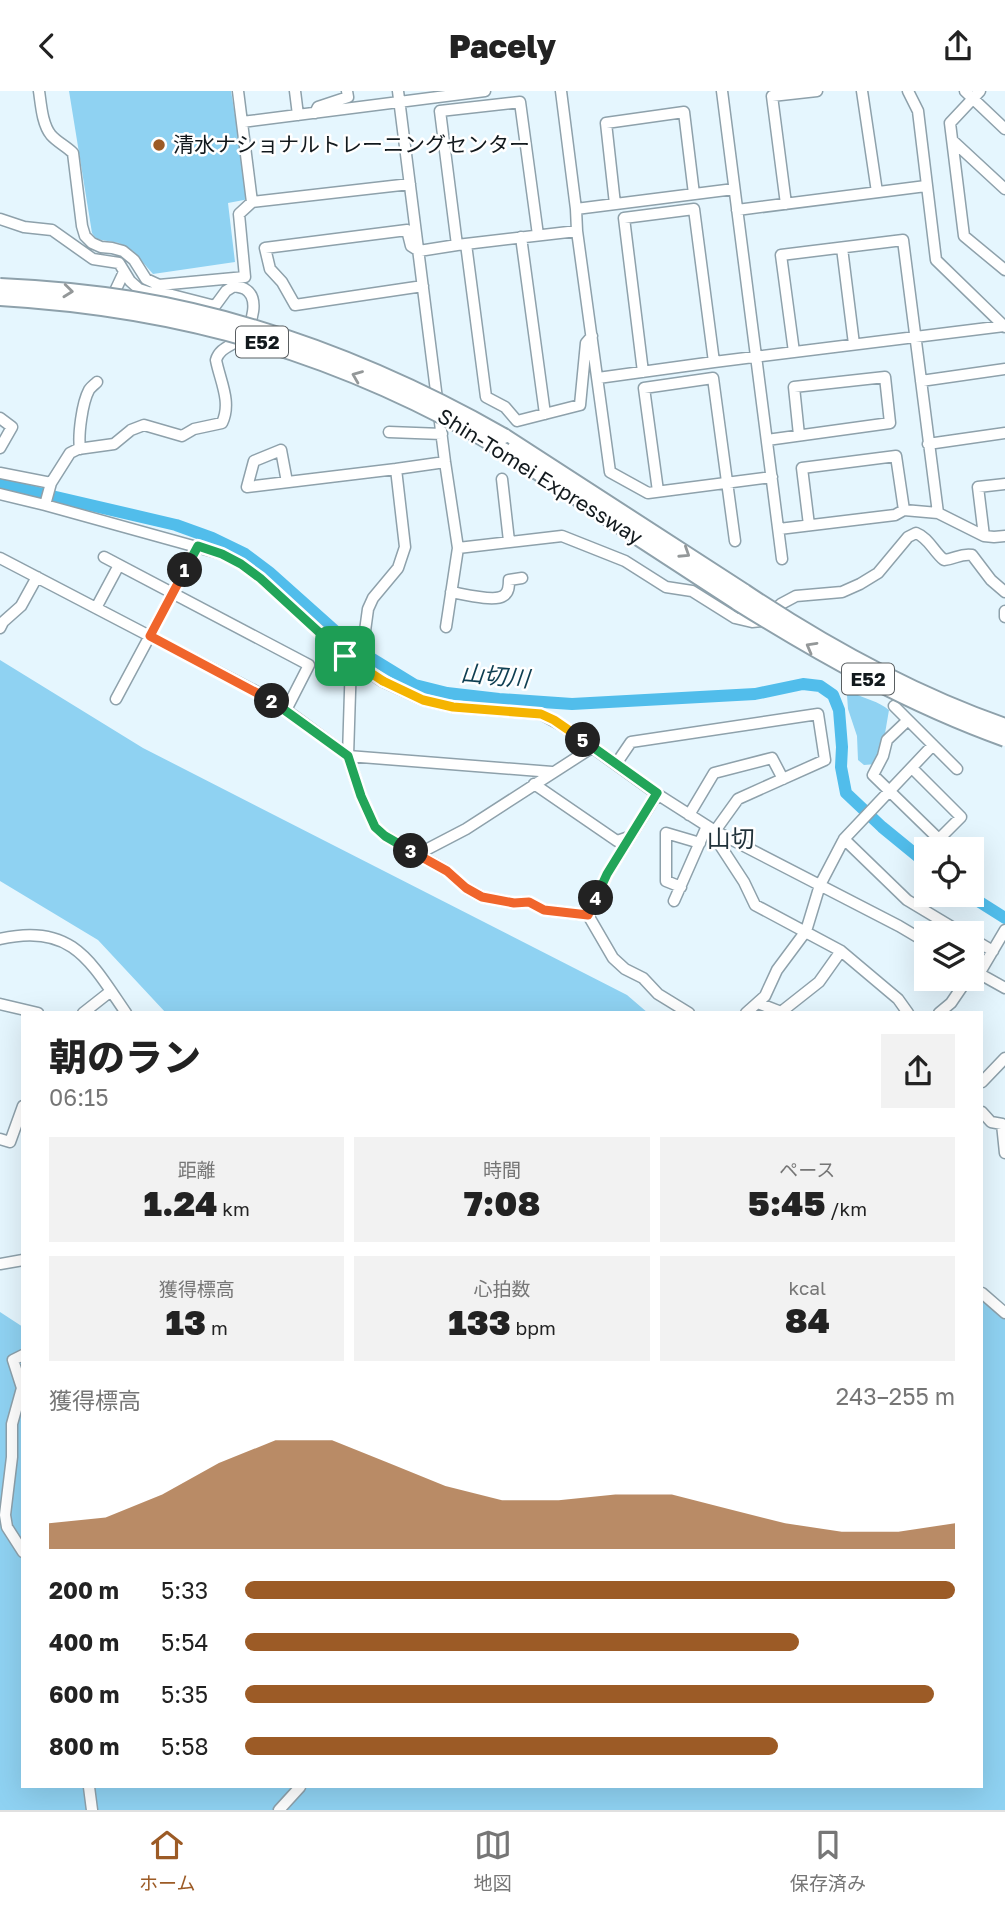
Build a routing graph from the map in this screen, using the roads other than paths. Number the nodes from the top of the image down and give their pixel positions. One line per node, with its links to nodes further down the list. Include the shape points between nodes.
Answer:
1 (38, 91): 39 (street, via 50,134 73,153 82,226 92,243 123,251 146,279 159,285)
2 (238, 91): 16 (street)
3 (295, 91): 15 (street)
4 (348, 91): 14 (street, via 348,97 318,107)
5 (485, 91): 11 (street)
6 (561, 91): 28 (street)
7 (722, 91): 21 (street)
8 (817, 91): 27 (street, via 772,96)
9 (862, 91): 23 (street)
10 (908, 91): 20 (street, via 918,111)
11 (438, 94): 13 (street)
12 (973, 94): 17 (street); 18 (street, via 950,123)
13 (399, 96): 14 (street); 19 (street)
14 (315, 113): 15 (street)
15 (298, 115): 16 (street)
16 (242, 122): 25 (street)
17 (1005, 128)
18 (953, 141): 22 (street); 37 (street, via 964,236)
19 (410, 184): 25 (street); 36 (street)
20 (926, 186): 23 (street); 44 (street, via 936,260)
21 (734, 189): 24 (street); 29 (street)
22 (1005, 189)
23 (877, 192): 27 (street)
24 (694, 194): 26 (street); 26 (street, via 684,112 606,123)
25 (253, 202): 39 (street, via 239,214 245,277)
26 (615, 204): 28 (street)
27 (786, 204): 29 (street)
28 (576, 209): 31 (street)
29 (737, 210): 49 (street)
30 (0, 219): 38 (street, via 52,230 93,259 119,263)
31 (577, 231): 32 (street); 45 (street)
32 (538, 235): 33 (street); 34 (street, via 520,102 440,111)
33 (522, 237): 34 (street); 56 (street)
34 (461, 244): 36 (street); 56 (street, via 486,397 505,407 517,421)
35 (842, 248): 46 (street, via 903,240); 47 (street); 48 (street, via 781,255)
36 (419, 251): 41 (street); 41 (street, via 411,246 407,230 265,248 270,269 295,305)
37 (1005, 270)
38 (124, 272): 39 (street, via 139,289 215,306); 42 (street)
39 (234, 282): 65 (street, via 246,290 254,305 244,334 216,360 227,404 222,423 182,436 144,425 114,444)
40 (0, 286): 97 (highway, Shin-Tomei Expressway / E52, one-way to 97, bridge, via 67,290 189,310 254,327 369,368 504,436)
41 (423, 286): 60 (street)
42 (116, 289)
43 (0, 298): 97 (highway, Shin-Tomei Expressway / E52, one-way to 43, bridge, via 473,433 396,393 311,358 186,322 92,305)
44 (1004, 326): 46 (street)
45 (592, 336): 53 (street); 56 (street, via 586,343 580,405)
46 (915, 337): 47 (street); 54 (street)
47 (854, 344): 48 (street)
48 (794, 352): 49 (street)
49 (757, 356): 50 (street); 62 (street)
50 (714, 362): 52 (street); 52 (street, via 694,209 624,218)
51 (1005, 369): 54 (street)
52 (643, 372): 53 (street)
53 (598, 378): 75 (street, via 610,472 648,493)
54 (920, 381): 63 (street)
55 (97, 382): 65 (street, via 86,398 78,436)
56 (545, 414)
57 (0, 418): 64 (street, via 12,427)
58 (389, 432): 60 (street)
59 (1005, 433): 63 (street)
60 (442, 435): 66 (street)
61 (799, 436): 61 (street, via 890,423 885,377 794,387); 62 (street)
62 (767, 440): 69 (street)
63 (928, 444): 79 (street)
64 (0, 448)
65 (80, 449): 73 (street, via 70,453)
66 (445, 461): 67 (street); 87 (street)
67 (396, 469): 71 (street); 104 (street, via 405,547 398,568 373,598 365,631)
68 (0, 473): 73 (street)
69 (772, 477): 72 (street); 81 (street)
70 (502, 479): 84 (street)
71 (287, 482): 71 (street, via 260,485 247,487 254,461 281,450)
72 (728, 482): 75 (street); 75 (street, via 713,378 644,388); 85 (street)
73 (51, 484): 77 (street)
74 (1005, 484): 82 (street, via 978,487)
75 (658, 491)
76 (0, 494): 77 (street)
77 (46, 503): 86 (street)
78 (904, 510): 79 (street); 80 (street); 80 (street, via 896,456 802,468)
79 (938, 513): 82 (street)
80 (810, 526): 81 (street)
81 (779, 529): 90 (street)
82 (984, 536): 83 (street)
83 (1005, 536)
84 (509, 541): 87 (street); 94 (street, via 562,536 625,561 666,587 692,591 735,618 752,622 762,621 796,596 842,592 860,584 878,573 916,533 944,560 972,555)
85 (735, 541)
86 (198, 546): 96 (street); 104 (street, via 241,564)
87 (458, 548): 95 (street)
88 (104, 557): 91 (street)
89 (0, 558): 92 (street)
90 (782, 559)
91 (119, 565): 96 (street); 98 (street)
92 (37, 577): 98 (street); 101 (street, via 21,606)
93 (522, 578): 95 (street, via 509,580 509,590 494,599)
94 (1005, 592)
95 (451, 593): 102 (street)
96 (173, 594): 103 (street); 107 (street, via 309,666)
97 (742, 598): 109 (highway, Shin-Tomei Expressway / E52, bridge, via 871,667); 110 (highway, Shin-Tomei Expressway / E52, one-way to 97, bridge, via 866,678 795,639)
98 (96, 608): 103 (street)
99 (1005, 611): 100 (street)
100 (1005, 617)
101 (1, 624)
102 (446, 627)
103 (150, 636): 105 (street); 107 (street)
104 (349, 656): 112 (street, via 382,681 423,700 541,714); 113 (street)
105 (116, 699)
106 (894, 706): 108 (street)
107 (286, 710): 113 (street)
108 (908, 720): 111 (street); 120 (street, via 887,740 873,775)
109 (1005, 726)
110 (1005, 739)
111 (933, 745): 115 (street); 116 (street)
112 (593, 747): 114 (street); 117 (street)
113 (348, 756): 117 (street); 129 (street, via 375,827)
114 (616, 764): 118 (street, via 631,742 818,714 825,760); 121 (street)
115 (912, 768): 120 (street); 126 (street, via 961,817)
116 (957, 769)
117 (552, 772): 119 (street)
118 (783, 779): 122 (street, via 772,758 714,773); 123 (street, via 738,799)
119 (534, 784): 124 (street, via 617,841); 129 (street)
120 (890, 791): 125 (street); 127 (street)
121 (657, 793): 122 (street); 124 (street)
122 (689, 815): 123 (street)
123 (711, 828): 128 (street); 130 (street); 136 (street, via 755,905)
124 (629, 837): 133 (street)
125 (937, 837)
126 (941, 837)
127 (844, 839): 130 (street); 134 (street, via 907,900)
128 (700, 843): 131 (street); 131 (street, via 666,833 666,881)
129 (418, 854): 133 (street, via 482,897)
130 (820, 885): 136 (street); 137 (street)
131 (681, 887): 132 (street)
132 (674, 901)
133 (588, 915): 152 (street, via 612,958)
134 (942, 921)
135 (1005, 930): 141 (street)
136 (806, 931): 140 (street); 147 (street)
137 (914, 936)
138 (0, 939): 145 (street, via 40,935 59,940 97,968)
139 (984, 946): 141 (street)
140 (841, 951): 155 (street, via 819,982); 156 (street)
141 (993, 951): 142 (street)
142 (984, 961)
143 (984, 978): 144 (street)
144 (1005, 988)
145 (111, 991): 150 (street); 151 (street)
146 (960, 991): 157 (street)
147 (758, 1003): 153 (street); 154 (street)
148 (0, 1004): 149 (street)
149 (30, 1011)
150 (86, 1011)
151 (125, 1011)
152 (686, 1011)
153 (748, 1011)
154 (778, 1011)
155 (782, 1011)
156 (907, 1011)
157 (941, 1011)
158 (1005, 1058): 159 (street)
159 (983, 1081)
160 (21, 1112): 162 (street, via 10,1142)
161 (983, 1113): 163 (street, via 991,1122 1002,1124)
162 (0, 1139)
163 (1005, 1153)
164 (21, 1260): 165 (street)
165 (0, 1264)
166 (983, 1294): 167 (street)
167 (1005, 1313)
168 (21, 1356): 169 (street, via 13,1360)
169 (21, 1385)
170 (21, 1392): 171 (street, via 12,1424 5,1515)
171 (21, 1549)
172 (89, 1788): 174 (street)
173 (299, 1788): 175 (street)
174 (92, 1810)
175 (279, 1810)

